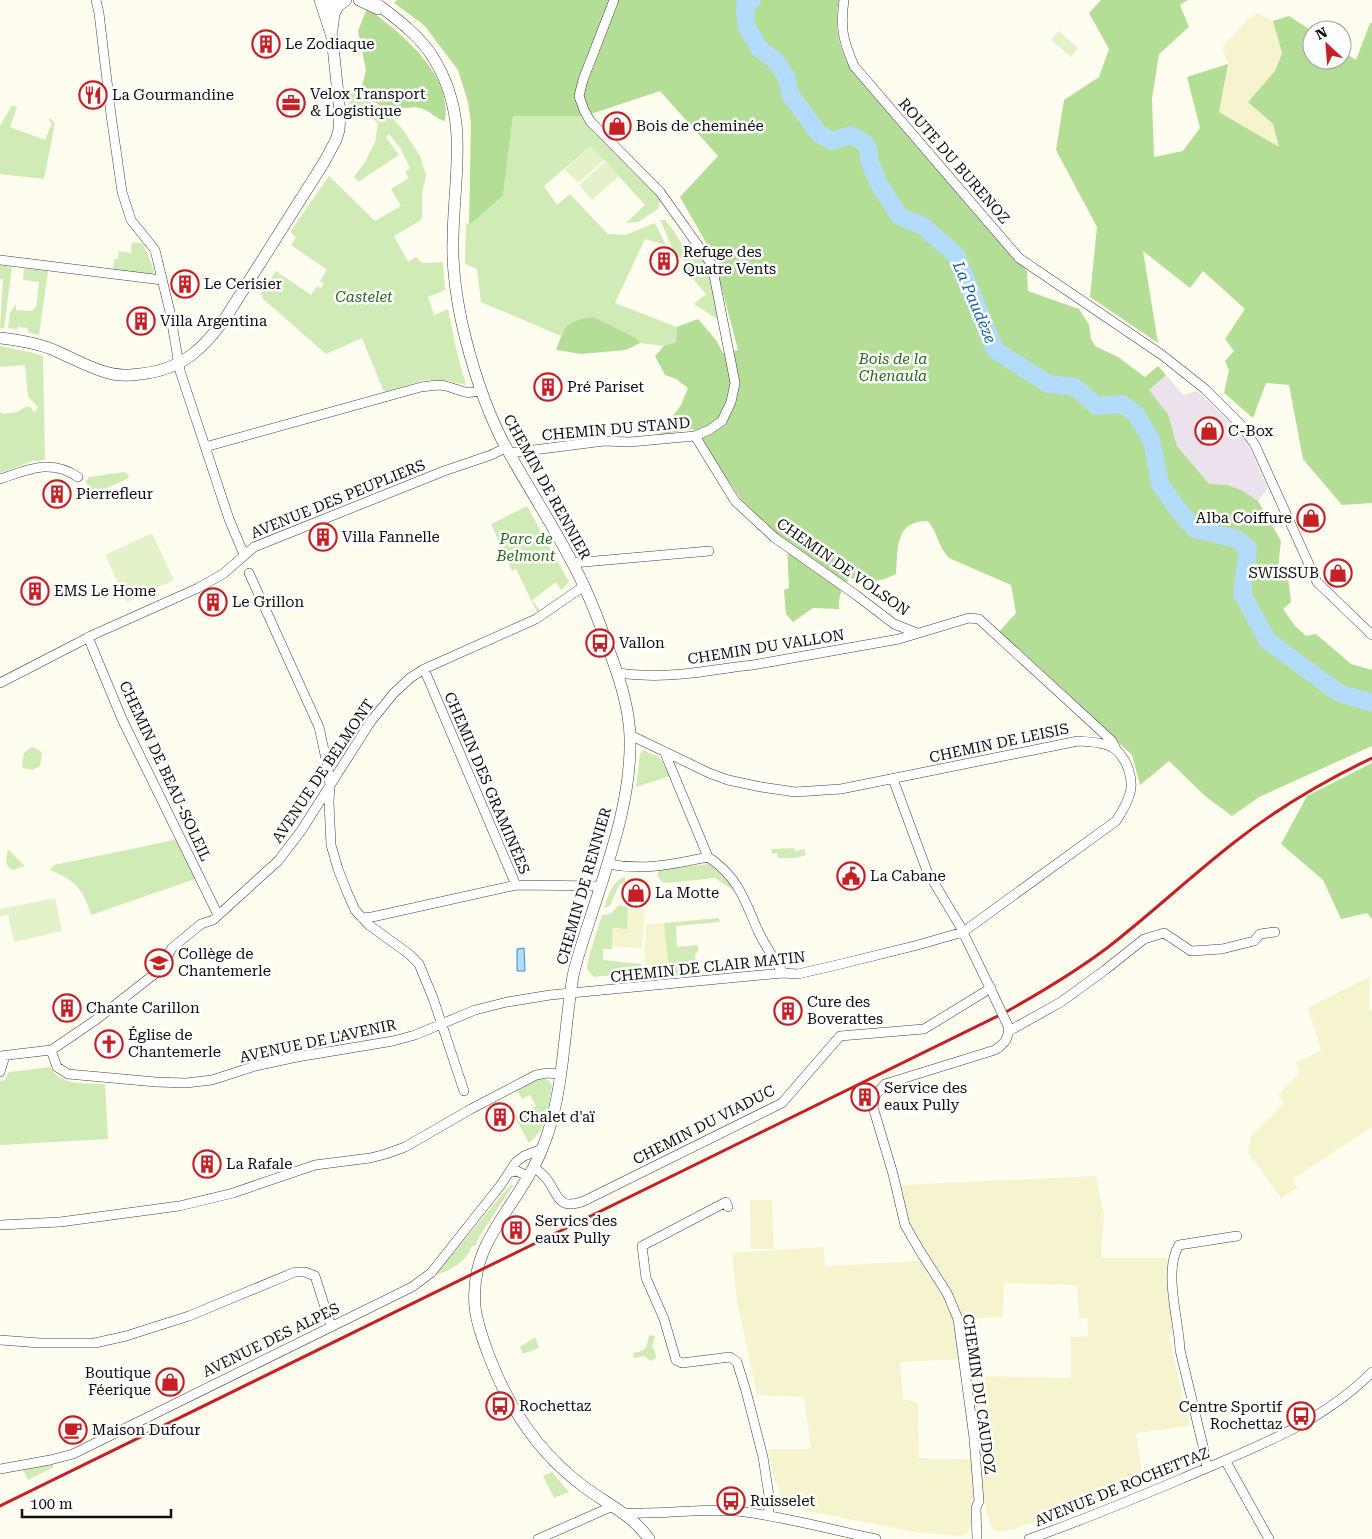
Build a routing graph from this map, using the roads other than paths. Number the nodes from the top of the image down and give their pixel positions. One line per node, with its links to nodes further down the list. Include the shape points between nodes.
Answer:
1 (96, 0): 13 (street, via 120,184 131,220 156,250)
2 (320, 0): 11 (street)
3 (331, 0): 10 (street)
4 (346, 0): 10 (street)
5 (359, 0): 9 (street, CHEMIN DE RENNIER)
6 (372, 0): 9 (street, CHEMIN DE RENNIER)
7 (614, 0): 17 (street, CHEMIN DU STAND, via 583,80 580,96 590,121 660,192 712,265 736,383 722,420)
8 (844, 0): 28 (street, ROUTE DU BURENOZ, via 844,42 854,66 1019,258 1170,360 1242,426 1255,445 1318,582)
9 (387, 12): 16 (street, CHEMIN DE RENNIER, via 432,56 454,106 458,131 452,246 454,273 471,362)
10 (334, 14): 11 (street)
11 (332, 37): 15 (street, via 340,113 336,140 216,332)
12 (0, 260): 13 (street)
13 (162, 280): 15 (street)
14 (0, 338): 15 (street, via 44,346 95,369 117,375 153,373)
15 (178, 364): 18 (street)
16 (482, 390): 18 (street, via 462,393 444,386 421,387); 19 (street, CHEMIN DE RENNIER)
17 (695, 436): 19 (street, CHEMIN DU STAND); 27 (street, CHEMIN DE VOLSON, via 735,501 775,538 894,624)
18 (206, 447): 23 (street, via 229,519)
19 (508, 450): 23 (street, AVENUE DES PEUPLIERS, via 444,471 270,540); 24 (street, CHEMIN DE RENNIER)
20 (78, 476): 21 (street, via 69,470 47,466)
21 (0, 480)
22 (709, 551): 24 (street)
23 (246, 554): 29 (street, AVENUE DES PEUPLIERS, via 224,574 198,588)
24 (573, 563): 26 (street, CHEMIN DE RENNIER)
25 (249, 573): 37 (street, via 319,727)
26 (584, 586): 30 (street, AVENUE DE BELMONT, via 536,619); 31 (street, CHEMIN DE RENNIER)
27 (917, 633): 31 (street, CHEMIN DU VALLON, via 753,665 685,674); 34 (street, CHEMIN DE VOLSON, via 969,618 979,619 1112,741)
28 (1372, 635)
29 (88, 637): 32 (street, AVENUE DES PEUPLIERS); 42 (street, CHEMIN DE BEAU-SOLEIL, via 122,718)
30 (424, 669): 37 (street, AVENUE DE BELMONT, via 410,678 381,707); 40 (street, CHEMIN DES GRAMINÉES)
31 (618, 673): 33 (street, CHEMIN DE RENNIER)
32 (0, 683)
33 (630, 735): 35 (street, CHEMIN DE LEISIS); 39 (street, CHEMIN DE RENNIER, via 624,798)
34 (1116, 749): 36 (street, CHEMIN DE LEISIS, via 1097,742 1078,741); 44 (street, via 1126,762 1131,791 1116,820)
35 (664, 751): 36 (street, CHEMIN DE LEISIS, via 728,780 778,790 811,792); 38 (street)
36 (893, 779): 44 (street, via 922,862)
37 (330, 786): 42 (street, AVENUE DE BELMONT, via 278,861); 43 (street, via 331,845 347,892)
38 (708, 857): 39 (street, via 654,867); 46 (street, via 733,879 746,899 760,934)
39 (608, 864): 41 (street, CHEMIN DE RENNIER)
40 (516, 885): 41 (street, CHEMIN DES GRAMINÉES); 43 (street)
41 (600, 886): 48 (street, CHEMIN DE RENNIER, via 577,959)
42 (218, 915): 51 (street, AVENUE DE BELMONT, via 201,924 172,948 161,968 97,1019)
43 (362, 918): 49 (street, via 419,964)
44 (963, 932): 46 (street, CHEMIN DE CLAIR MATIN, via 842,964 798,974); 47 (street)
45 (1274, 932): 50 (street, CHEMIN DU CAUDOZ, via 1222,949 1191,951 1164,933 1144,938 1061,1002)
46 (783, 973): 48 (street, CHEMIN DE CLAIR MATIN)
47 (992, 990): 50 (street, bridge); 58 (street, CHEMIN DU VIADUC, via 924,1029 840,1036 782,1103 574,1205 557,1199 547,1179)
48 (570, 994): 49 (street, AVENUE DE L'AVENIR, via 507,1002 475,1010); 54 (street, CHEMIN DE RENNIER)
49 (442, 1024): 51 (street, AVENUE DE L'AVENIR, via 415,1035 297,1056 212,1080 186,1083 68,1074 57,1067); 55 (street)
50 (1008, 1028): 74 (street, CHEMIN DU CAUDOZ, via 1006,1041 995,1050 885,1084 875,1096 873,1106 905,1225 947,1293 958,1320 974,1438 979,1500 976,1508)
51 (51, 1050): 52 (street, AVENUE DE BELMONT)
52 (2, 1056): 53 (street)
53 (0, 1072)
54 (560, 1074): 56 (street, CHEMIN DE RENNIER); 60 (street, via 536,1075 405,1147 386,1154 310,1166 234,1193 179,1206 60,1222)
55 (464, 1091)
56 (542, 1149): 57 (street, AVENUE DES ALPES, via 524,1156); 58 (street, CHEMIN DE RENNIER)
57 (511, 1172): 58 (street); 62 (street, AVENUE DES ALPES, via 431,1273 412,1287)
58 (531, 1172): 68 (street, CHEMIN DE RENNIER, via 484,1249 475,1285 480,1333 502,1387 521,1421 564,1470)
59 (728, 1207): 70 (street, via 726,1202 642,1246 646,1278 664,1318 676,1360 682,1363 730,1357 737,1362 763,1457 770,1502)
60 (0, 1225)
61 (1237, 1236): 66 (street, via 1179,1245 1172,1266 1180,1350)
62 (331, 1326): 63 (street, via 315,1276 295,1272 189,1316 126,1336 95,1342); 67 (street, AVENUE DES ALPES, via 72,1454)
63 (0, 1340)
64 (1372, 1372): 65 (street, AVENUE DE ROCHETTAZ, via 1338,1402 1278,1437)
65 (1225, 1460): 66 (street, AVENUE DE ROCHETTAZ); 76 (street, AVENUE DE ROCHETTAZ)
66 (1207, 1468): 75 (street, AVENUE DE ROCHETTAZ)
67 (0, 1469)
68 (612, 1506): 69 (street, CHEMIN DE RENNIER); 71 (street)
69 (623, 1513): 70 (street, via 710,1511); 72 (street, CHEMIN DE RENNIER)
70 (768, 1516): 73 (street)
71 (538, 1539)
72 (649, 1539)
73 (876, 1539)
74 (977, 1539)
75 (1029, 1539)
76 (1269, 1539)

